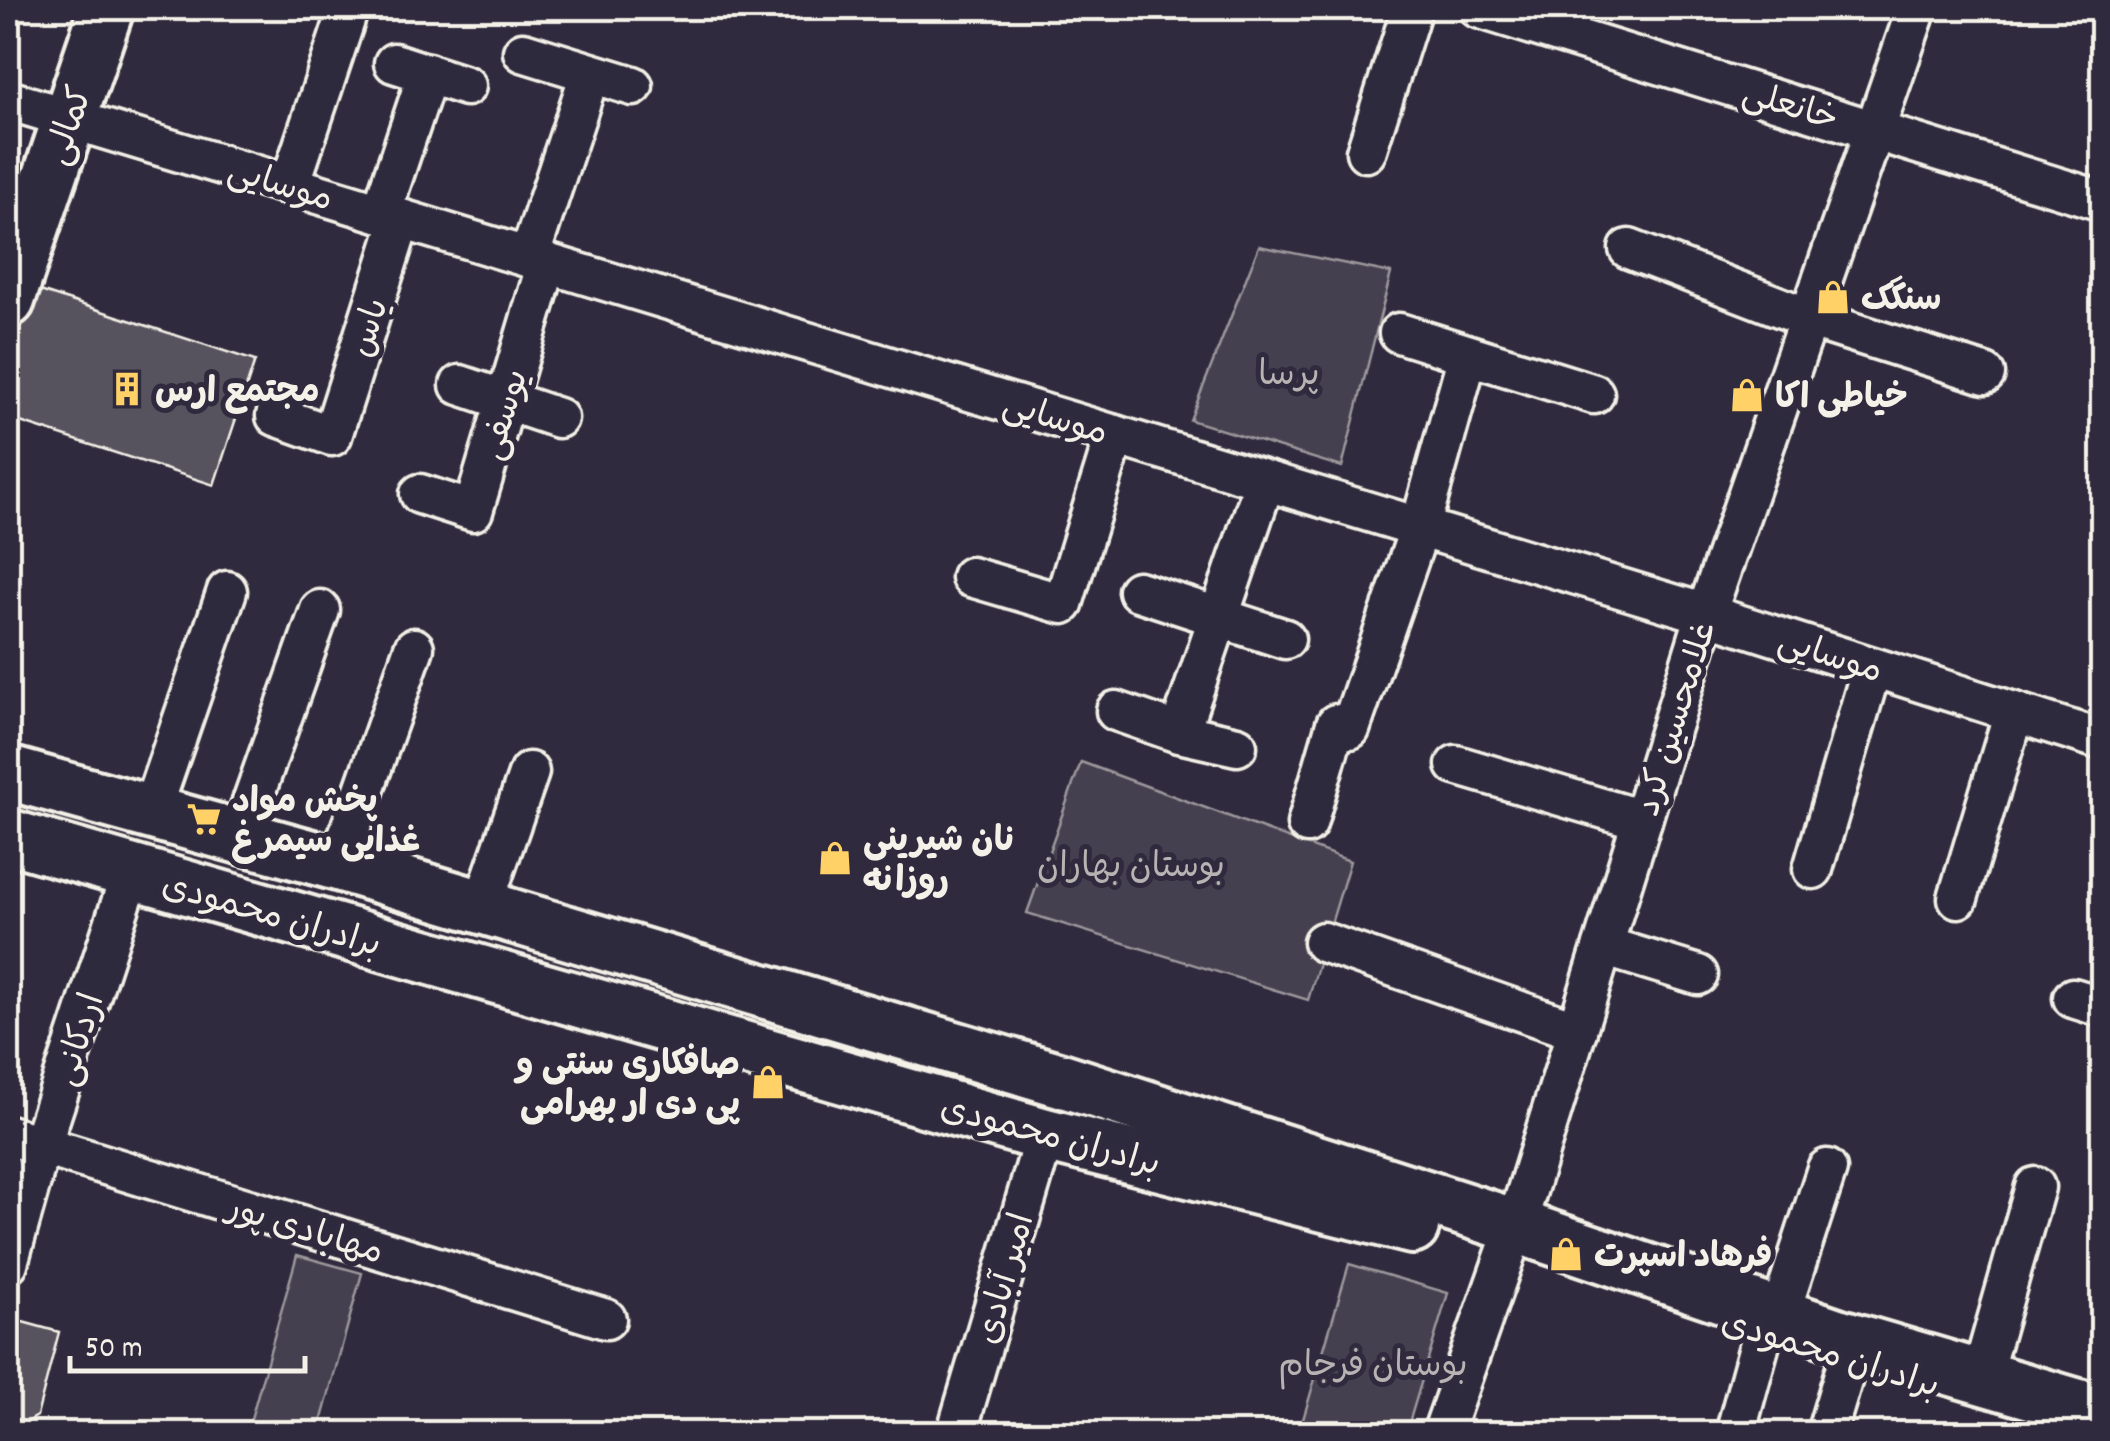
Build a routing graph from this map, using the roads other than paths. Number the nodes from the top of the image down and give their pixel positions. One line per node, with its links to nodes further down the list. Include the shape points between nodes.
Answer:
1 (107, 8): 11 (main road, کمالی)
2 (349, 8): 14 (street)
3 (1412, 8): 13 (street)
4 (1478, 8): 12 (street, خانعلی)
5 (1917, 8): 12 (street, غلامحسین کرد)
6 (523, 52): 7 (street)
7 (590, 74): 9 (street); 18 (street, یوسفی)
8 (466, 86): 16 (street, via 411,68)
9 (633, 86)
10 (8, 100): 11 (street, موسایی)
11 (69, 118): 14 (street, موسایی); 19 (main road, کمالی)
12 (1873, 129): 15 (street, خانعلی); 20 (street, غلامحسین کرد)
13 (1366, 152)
14 (290, 186): 16 (street, موسایی)
15 (2102, 201)
16 (391, 216): 18 (street, موسایی); 27 (street, یاس, via 332,436)
17 (1629, 250): 20 (street)
18 (538, 261): 26 (street, یوسفی); 29 (street, موسایی)
19 (8, 300)
20 (1808, 318): 23 (street); 37 (street, غلامحسین کرد)
21 (1399, 333): 22 (street)
22 (1468, 355): 25 (street); 32 (street)
23 (1985, 374)
24 (460, 384): 26 (street)
25 (1594, 394)
26 (506, 401): 28 (street); 31 (street, یوسفی, via 486,515)
27 (276, 416)
28 (558, 418)
29 (1115, 435): 30 (street, موسایی); 33 (street, via 1062,604)
30 (1265, 481): 32 (street, موسایی); 38 (street)
31 (420, 494)
32 (1420, 528): 37 (street, موسایی); 52 (street, via 1350,729 1336,724)
33 (970, 577)
34 (1138, 591): 38 (street)
35 (227, 592): 50 (street)
36 (320, 610): 54 (street)
37 (1706, 614): 41 (street, موسایی); 51 (street, غلامحسین کرد)
38 (1219, 616): 39 (street); 44 (street)
39 (1285, 639)
40 (414, 648): 55 (street)
41 (1872, 667): 43 (street, موسایی); 56 (street)
42 (1116, 711): 44 (street)
43 (2014, 712): 45 (street, موسایی); 58 (street)
44 (1179, 733): 46 (street)
45 (2102, 740)
46 (1237, 746)
47 (1456, 764): 51 (street)
48 (530, 772): 59 (street)
49 (8, 773): 50 (main road, برادران محمودی)
50 (152, 812): 54 (main road, برادران محمودی); 57 (main road)
51 (1642, 820): 61 (street, غلامحسین کرد)
52 (1307, 824)
53 (8, 836): 57 (main road, برادران محمودی)
54 (240, 836): 55 (main road, برادران محمودی)
55 (338, 864): 59 (main road, برادران محمودی)
56 (1813, 869)
57 (132, 873): 64 (main road, برادران محمودی); 65 (street, اردکانی)
58 (1958, 898)
59 (482, 907): 68 (main road, برادران محمودی, via 1061,1080)
60 (1323, 942): 63 (street)
61 (1603, 946): 62 (street); 63 (street, غلامحسین کرد)
62 (1698, 974)
63 (1577, 1031): 68 (street, غلامحسین کرد)
64 (1045, 1135): 68 (main road, برادران محمودی); 75 (street, امیر آبادی)
65 (24, 1140): 69 (street, اردکانی); 70 (street, مهابادی پور)
66 (1827, 1169): 71 (street)
67 (2035, 1187): 73 (street)
68 (1511, 1238): 71 (main road); 76 (street, غلامحسین کرد)
69 (8, 1263)
70 (606, 1319)
71 (1771, 1324): 72 (main road, برادران محمودی); 73 (main road); 77 (street)
72 (1848, 1361): 78 (street); 79 (main road, برادران محمودی)
73 (1982, 1378): 74 (main road)
74 (2102, 1413)
75 (960, 1421)
76 (1442, 1434)
77 (1734, 1434)
78 (1826, 1434)
79 (2094, 1434)

